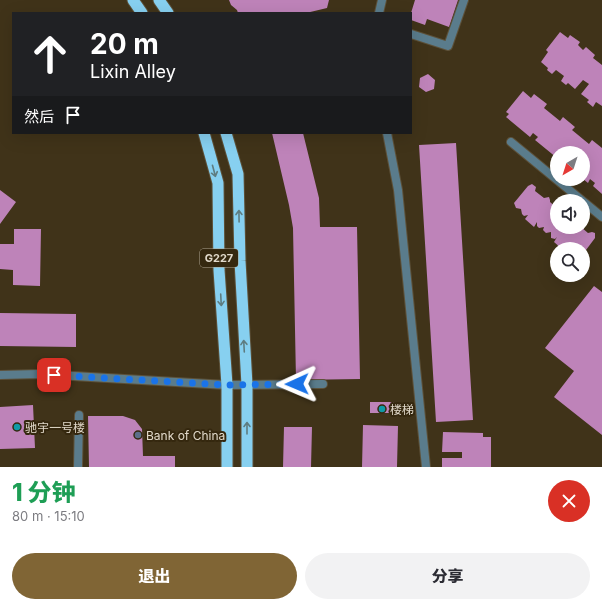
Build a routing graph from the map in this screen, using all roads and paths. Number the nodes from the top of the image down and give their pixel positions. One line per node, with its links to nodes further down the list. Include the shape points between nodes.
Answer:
1 (133, 0): 5 (highway)
2 (159, 0): 6 (highway)
3 (382, 0): 7 (street)
4 (464, 0): 8 (street, via 448,46)
5 (141, 12)
6 (167, 12)
7 (378, 12)
8 (412, 34)
9 (204, 134): 17 (highway, G227, one-way to 17, via 218,183)
10 (226, 134): 15 (highway, G227, one-way to 10, via 238,174)
11 (388, 134): 22 (street, via 398,190)
12 (512, 142): 13 (street)
13 (602, 217)
14 (0, 375): 17 (street, via 39,374)
15 (247, 384): 16 (street); 17 (street); 21 (highway, G227, one-way to 15)
16 (322, 384)
17 (226, 385): 20 (highway, G227)
18 (79, 415): 19 (street)
19 (78, 467)
20 (227, 467)
21 (247, 467)
22 (426, 467)

